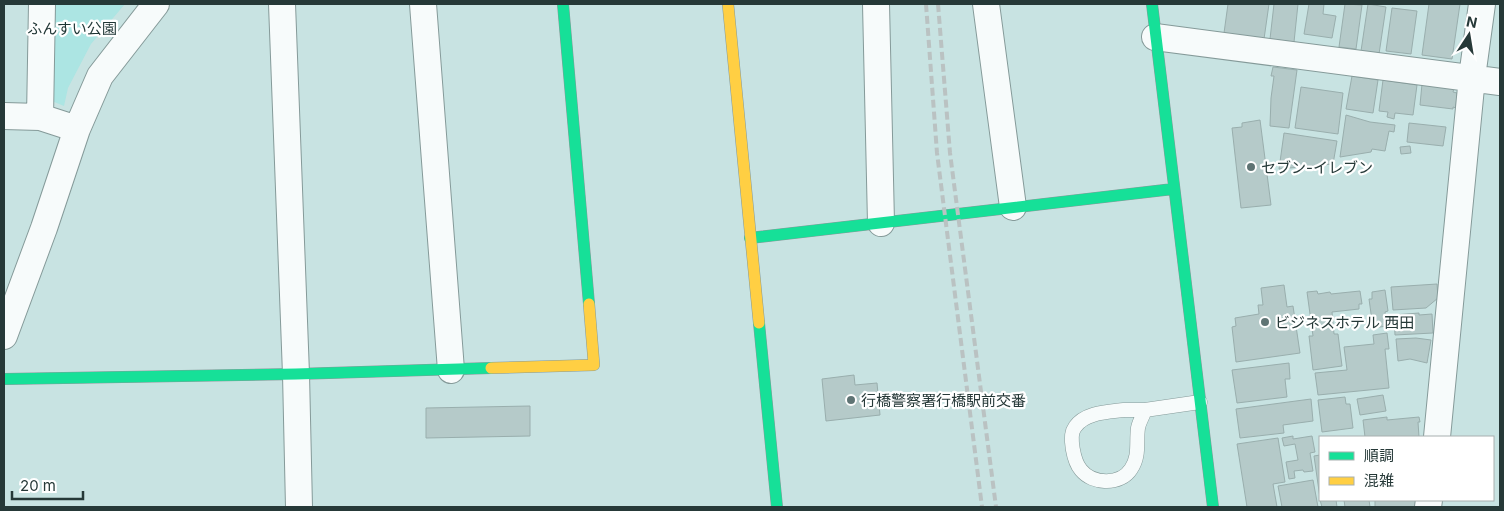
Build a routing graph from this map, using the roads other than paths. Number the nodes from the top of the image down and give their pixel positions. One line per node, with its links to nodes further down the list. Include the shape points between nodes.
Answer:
1 (42, 4): 15 (street)
2 (156, 4): 16 (street, via 100,76)
3 (282, 4): 23 (street)
4 (423, 4): 22 (street)
5 (563, 4): 22 (street, via 594,364)
6 (728, 4): 20 (street)
7 (876, 4): 19 (street)
8 (986, 4): 18 (street)
9 (1152, 4): 11 (street)
10 (1482, 4): 12 (street)
11 (1155, 36): 12 (street); 17 (street)
12 (1472, 77): 13 (street); 27 (street)
13 (1500, 82)
14 (4, 116): 15 (street)
15 (40, 117): 16 (street)
16 (77, 129): 21 (street)
17 (1173, 188): 18 (street); 25 (street)
18 (1013, 207): 19 (street)
19 (881, 223): 20 (street)
20 (750, 238): 29 (street)
21 (4, 336)
22 (450, 370): 23 (street)
23 (296, 374): 24 (street); 28 (street)
24 (4, 379)
25 (1200, 402): 26 (lane); 30 (street)
26 (1145, 410): 26 (lane, via 1138,427 1137,454 1131,470 1122,478 1110,481 1095,480 1080,470 1072,450 1074,427 1093,415)
27 (1437, 436)
28 (299, 507)
29 (777, 507)
30 (1213, 507)

